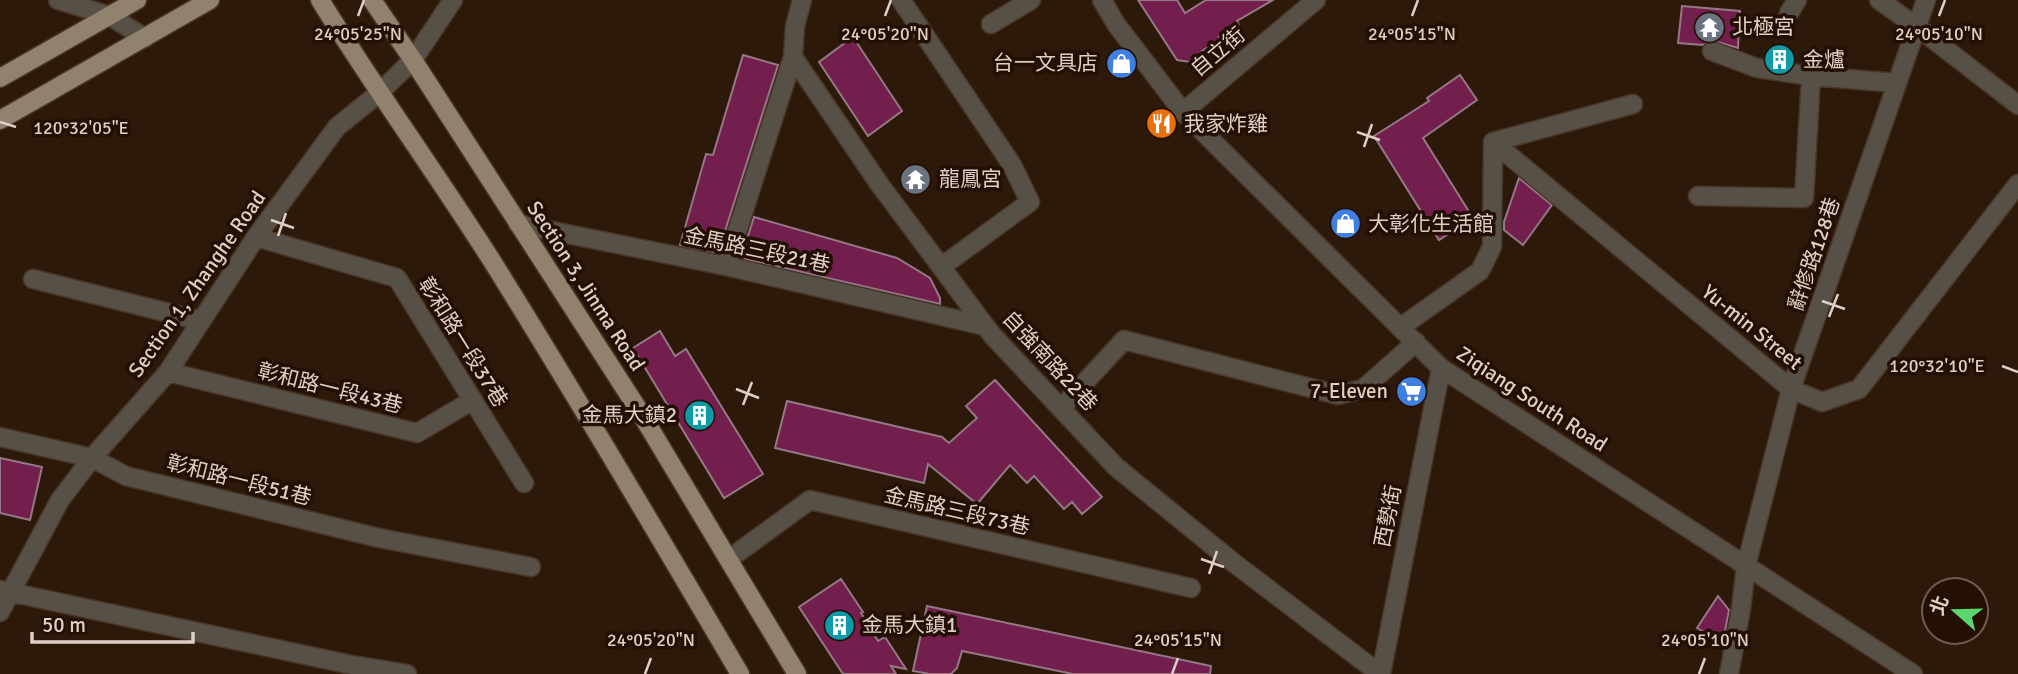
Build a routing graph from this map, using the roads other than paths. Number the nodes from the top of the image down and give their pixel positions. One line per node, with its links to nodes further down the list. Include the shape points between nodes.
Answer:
1 (58, 0): 14 (street)
2 (137, 0): 14 (main road)
3 (210, 0): 17 (main road)
4 (320, 0): 24 (main road)
5 (372, 0): 20 (main road, Section 3, Jinma Road)
6 (453, 0): 20 (street, Section 1, Zhanghe Road)
7 (802, 0): 19 (street)
8 (901, 0): 35 (street, via 1012,165 1030,202)
9 (1031, 0): 15 (street)
10 (1101, 0): 27 (street, Ziqiang South Road)
11 (1316, 0): 27 (street, 自立街)
12 (1879, 0): 16 (street)
13 (1926, 0): 16 (street, 辭修路128巷)
14 (110, 16): 17 (street); 22 (main road)
15 (991, 24)
16 (1917, 27): 23 (street, 辭修路128巷); 26 (street)
17 (145, 38): 28 (main road)
18 (1712, 51): 21 (street, via 1757,68)
19 (793, 57): 34 (street); 35 (street, 自強南路22巷)
20 (413, 60): 24 (street, Section 1, Zhanghe Road); 32 (main road, Section 3, Jinma Road)
21 (1811, 76): 23 (street); 31 (street, via 1804,198)
22 (0, 78)
23 (1897, 83): 43 (street, 辭修路128巷)
24 (379, 93): 33 (street, Section 1, Zhanghe Road, via 337,127); 56 (main road, via 490,259)
25 (1633, 104): 29 (street)
26 (2018, 105)
27 (1182, 112): 39 (street, Ziqiang South Road)
28 (0, 120)
29 (1493, 142): 39 (street, via 1492,247 1480,271); 43 (street, Yu-min Street)
30 (2018, 184): 43 (street, Yu-min Street, via 1859,388 1822,402)
31 (1698, 196)
32 (518, 224): 34 (street, 金馬路三段21巷); 49 (main road, Section 3, Jinma Road)
33 (256, 237): 37 (street, Section 1, Zhanghe Road); 44 (street, 彰和路一段37巷, via 397,278)
34 (726, 266): 38 (street, 金馬路三段21巷)
35 (941, 267): 38 (street, 自強南路22巷)
36 (33, 279): 37 (street)
37 (201, 321): 42 (street, Section 1, Zhanghe Road)
38 (985, 326): 45 (street, 自強南路22巷)
39 (1401, 327): 40 (street, Ziqiang South Road)
40 (1416, 342): 41 (street, Ziqiang South Road); 45 (street, via 1363,389 1338,395 1124,340)
41 (1441, 368): 50 (street, Ziqiang South Road); 58 (street, 西勢街)
42 (168, 372): 44 (street, 彰和路一段43巷, via 417,433); 47 (street, Section 1, Zhanghe Road)
43 (1791, 389): 50 (street, 辭修路128巷)
44 (473, 400): 48 (street, 彰和路一段37巷)
45 (1061, 408): 58 (street, 自強南路22巷, via 1116,467)
46 (0, 437): 47 (street, 彰和路一段51巷)
47 (92, 458): 51 (street, 彰和路一段51巷, via 127,476 379,538); 53 (street, Section 1, Zhanghe Road, via 60,500)
48 (524, 483)
49 (729, 559): 52 (street, 金馬路三段73巷, via 810,500); 57 (main road, Section 3, Jinma Road)
50 (1746, 566): 59 (street, 辭修路128巷); 60 (street, Ziqiang South Road)
51 (531, 567)
52 (1191, 588)
53 (5, 591): 54 (street, Section 1, Zhanghe Road); 55 (street)
54 (0, 612)
55 (407, 674)
56 (740, 674)
57 (797, 674)
58 (1380, 674)
59 (1729, 674)
60 (1913, 674)

